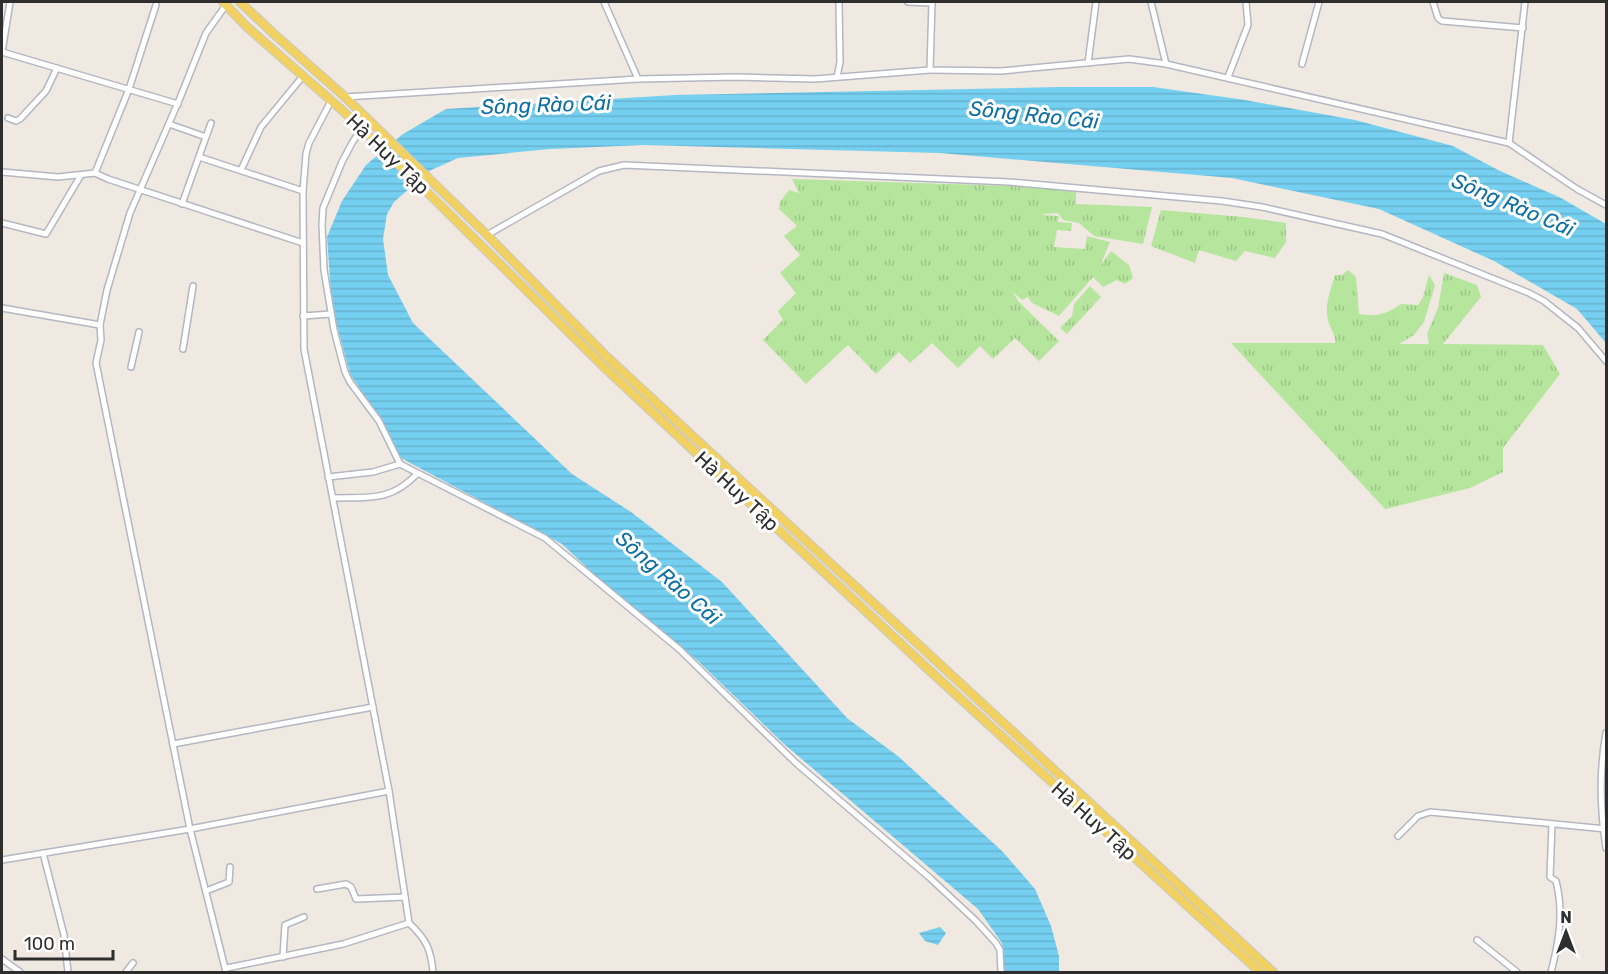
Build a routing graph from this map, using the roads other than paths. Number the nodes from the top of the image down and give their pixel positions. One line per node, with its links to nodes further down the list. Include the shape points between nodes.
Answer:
1 (10, 2): 16 (street)
2 (240, 2): 27 (main road, Hà Huy Tập)
3 (604, 2): 25 (street)
4 (839, 2): 24 (street)
5 (909, 2): 6 (street)
6 (932, 2): 21 (street)
7 (1096, 2): 17 (street)
8 (1151, 2): 18 (street)
9 (1246, 2): 23 (street, via 1248,25)
10 (1319, 2): 19 (street)
11 (1433, 2): 15 (street, via 1442,21)
12 (1525, 2): 15 (street)
13 (224, 3): 22 (main road, Hà Huy Tập); 29 (street, via 206,33)
14 (156, 5): 26 (street)
15 (1523, 28): 36 (street)
16 (2, 52): 20 (street)
17 (1088, 63): 18 (street, via 1130,59); 21 (street, via 1001,71)
18 (1166, 64): 23 (street)
19 (1302, 64)
20 (57, 68): 26 (street); 30 (street, via 46,91 20,119)
21 (930, 70): 24 (street)
22 (303, 76): 28 (main road, Hà Huy Tập); 38 (street, via 261,127)
23 (1228, 77): 36 (street)
24 (837, 78): 25 (street)
25 (638, 79): 27 (street)
26 (129, 89): 29 (street); 40 (street)
27 (345, 97): 31 (main road, Hà Huy Tập)
28 (331, 101): 34 (main road, Hà Huy Tập); 44 (street, via 309,143)
29 (178, 104): 33 (street)
30 (8, 118)
31 (367, 120): 34 (street); 42 (main road, Hà Huy Tập)
32 (211, 123): 35 (street)
33 (170, 124): 35 (street); 43 (street)
34 (361, 129): 42 (main road, Hà Huy Tập); 52 (street, via 323,208 324,270)
35 (206, 137): 37 (street)
36 (1509, 142): 46 (street)
37 (200, 157): 38 (street); 45 (street)
38 (241, 170): 44 (street)
39 (2, 172): 41 (street)
40 (95, 173): 41 (street); 43 (street)
41 (81, 175): 47 (street, via 46,234)
42 (431, 188): 48 (main road, Hà Huy Tập); 90 (main road, Hà Huy Tập, via 614,376)
43 (140, 190): 45 (street); 54 (street, via 107,290)
44 (303, 191): 49 (street)
45 (182, 204): 49 (street)
46 (1606, 205)
47 (2, 223)
48 (487, 235): 57 (street, via 599,171 624,165 1009,182 1222,201 1382,234 1492,277 1552,307 1578,328); 91 (main road, Hà Huy Tập, via 607,357)
49 (303, 243): 53 (street)
50 (193, 286): 56 (street)
51 (2, 308): 54 (street)
52 (332, 315): 53 (street); 59 (street, via 345,372 379,421)
53 (303, 316): 61 (street, via 304,349)
54 (100, 325): 65 (street, via 96,363)
55 (139, 332): 58 (street)
56 (183, 349)
57 (1606, 361)
58 (131, 367)
59 (400, 464): 60 (street); 61 (street, via 373,472)
60 (417, 474): 62 (street, via 403,488 389,494); 89 (street, via 545,538 679,649 796,763 976,921 1000,950)
61 (328, 477): 62 (street)
62 (333, 498): 63 (street)
63 (373, 707): 65 (street); 66 (street)
64 (1606, 733): 69 (street, via 1601,758)
65 (173, 744): 68 (street)
66 (389, 791): 68 (street); 77 (street)
67 (1552, 824): 69 (street); 70 (street, via 1430,812 1418,816); 93 (street, via 1550,877 1556,882 1560,904)
68 (190, 829): 72 (street); 76 (street)
69 (1605, 829): 71 (street)
70 (1398, 836)
71 (1606, 848)
72 (43, 853): 73 (street); 86 (street, via 64,935)
73 (2, 860)
74 (230, 867): 76 (street, via 229,882)
75 (317, 889): 77 (street, via 348,885 356,899)
76 (206, 891): 84 (street)
77 (405, 897): 79 (street)
78 (304, 917): 81 (street, via 285,925)
79 (409, 923): 81 (street, via 344,944); 88 (street, via 427,943)
80 (1477, 940): 92 (street)
81 (283, 957): 84 (street)
82 (2, 959): 85 (street)
83 (133, 963): 87 (street)
84 (226, 970)
85 (20, 972)
86 (68, 972)
87 (126, 972)
88 (433, 972)
89 (1001, 972)
90 (1260, 972)
91 (1273, 972)
92 (1517, 972)
93 (1551, 972)

